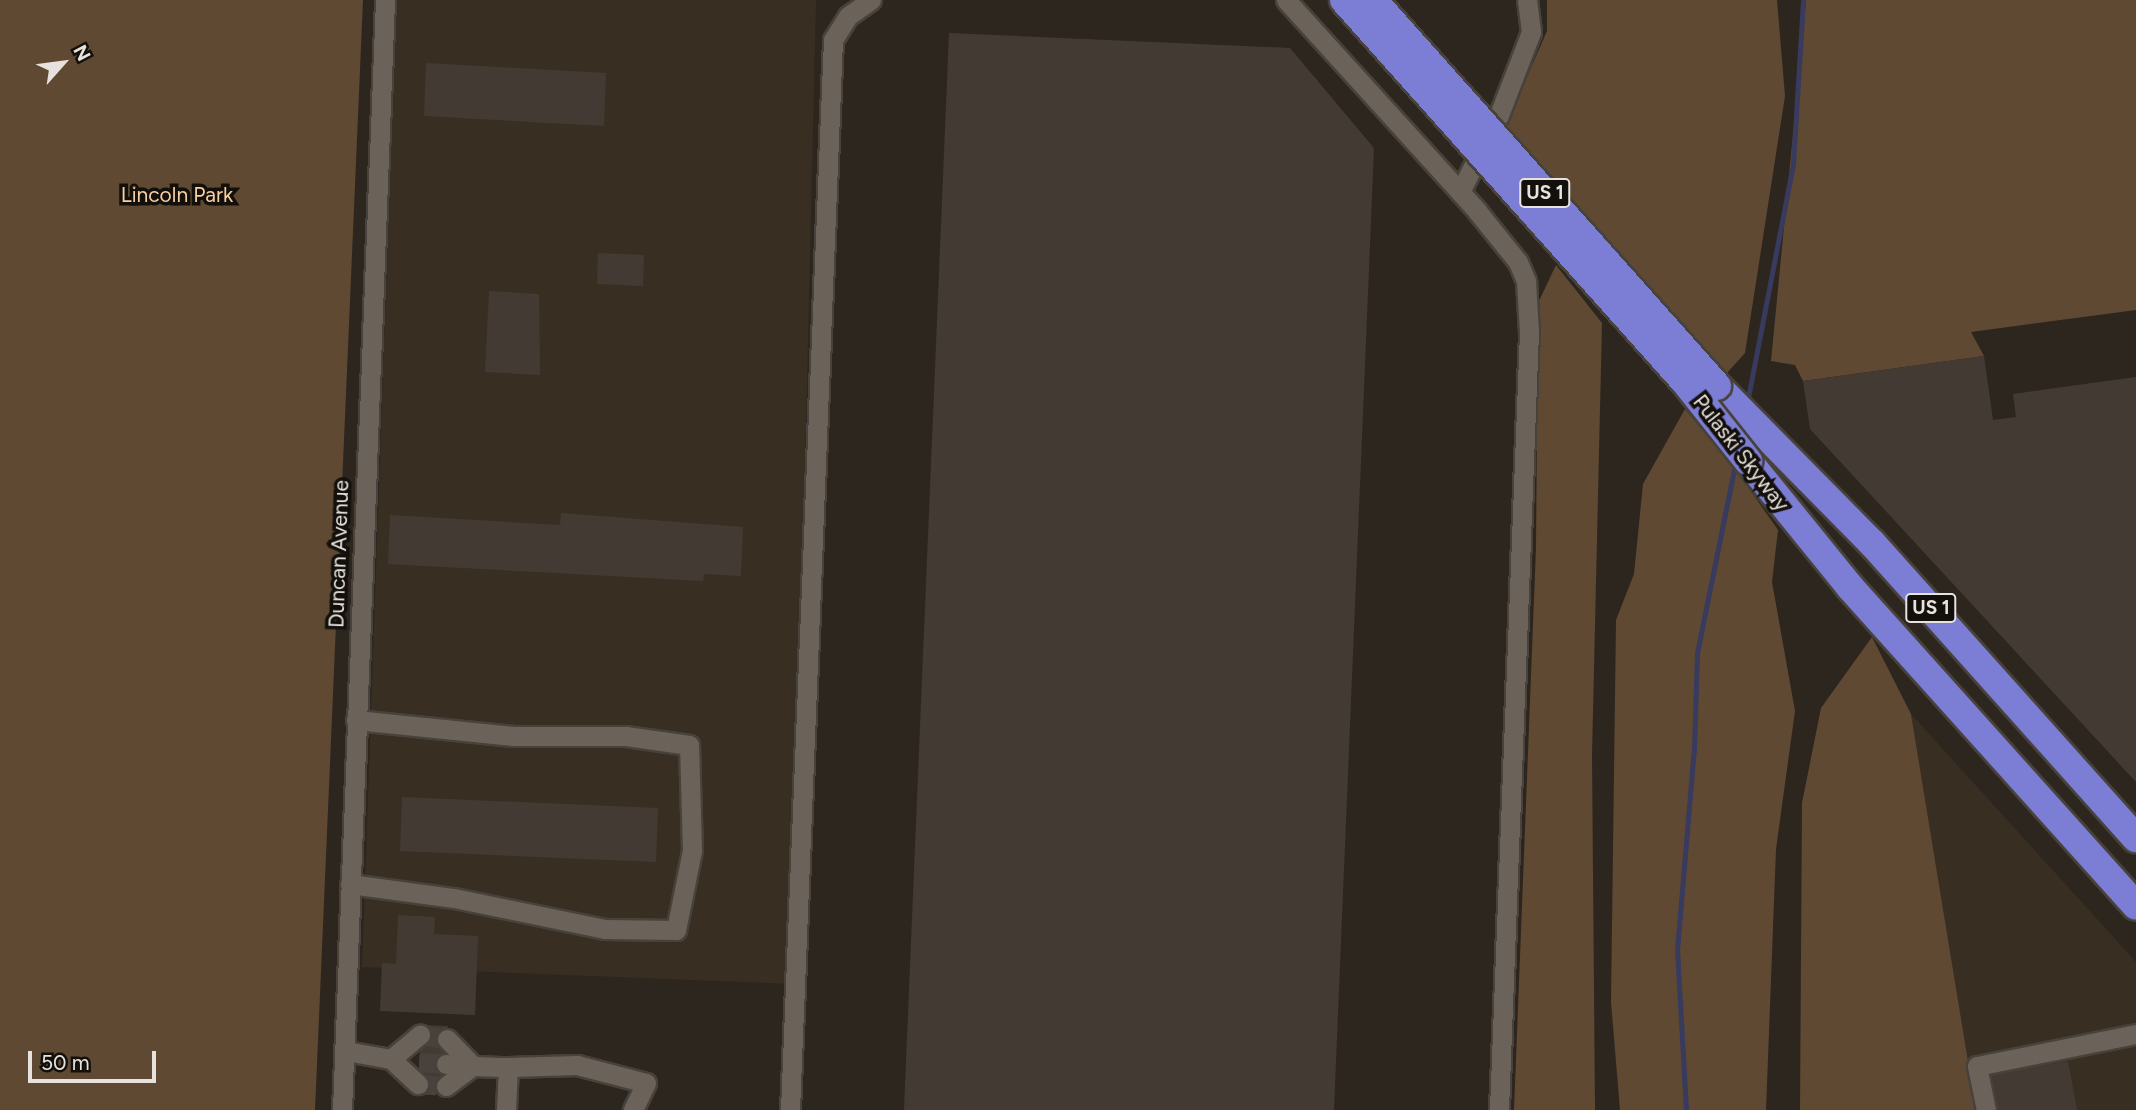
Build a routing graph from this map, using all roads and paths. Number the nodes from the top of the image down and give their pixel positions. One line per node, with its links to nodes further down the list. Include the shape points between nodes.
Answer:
1 (385, 0): 8 (street, Duncan Avenue)
2 (871, 0): 26 (street, via 848,16 833,40)
3 (1344, 0): 11 (highway, Pulaski Skyway / US 1, bridge, via 1686,383 1850,587)
4 (1373, 0): 9 (highway, Pulaski Skyway / US 1, bridge, via 1717,386 1872,543)
5 (1527, 0): 7 (street, via 1531,33)
6 (1289, 1): 7 (street)
7 (1460, 192): 27 (street, via 1518,262 1526,281 1529,332)
8 (356, 720): 10 (street, Duncan Avenue); 10 (street, via 513,736 626,736 689,745 692,851 676,930 605,929 454,898)
9 (2136, 838)
10 (350, 884): 15 (street, Duncan Avenue)
11 (2136, 906)
12 (2136, 1034): 28 (street, via 1978,1066)
13 (420, 1035): 16 (street)
14 (447, 1039): 19 (street)
15 (346, 1052): 16 (street); 23 (street, Duncan Avenue)
16 (391, 1059): 17 (street); 21 (street)
17 (419, 1062)
18 (446, 1064): 19 (street)
19 (473, 1066): 20 (street); 22 (street)
20 (508, 1067): 24 (street); 25 (street, via 577,1065 646,1083)
21 (418, 1084)
22 (446, 1086)
23 (342, 1110)
24 (506, 1110)
25 (633, 1110)
26 (790, 1110)
27 (1499, 1110)
28 (1986, 1110)

